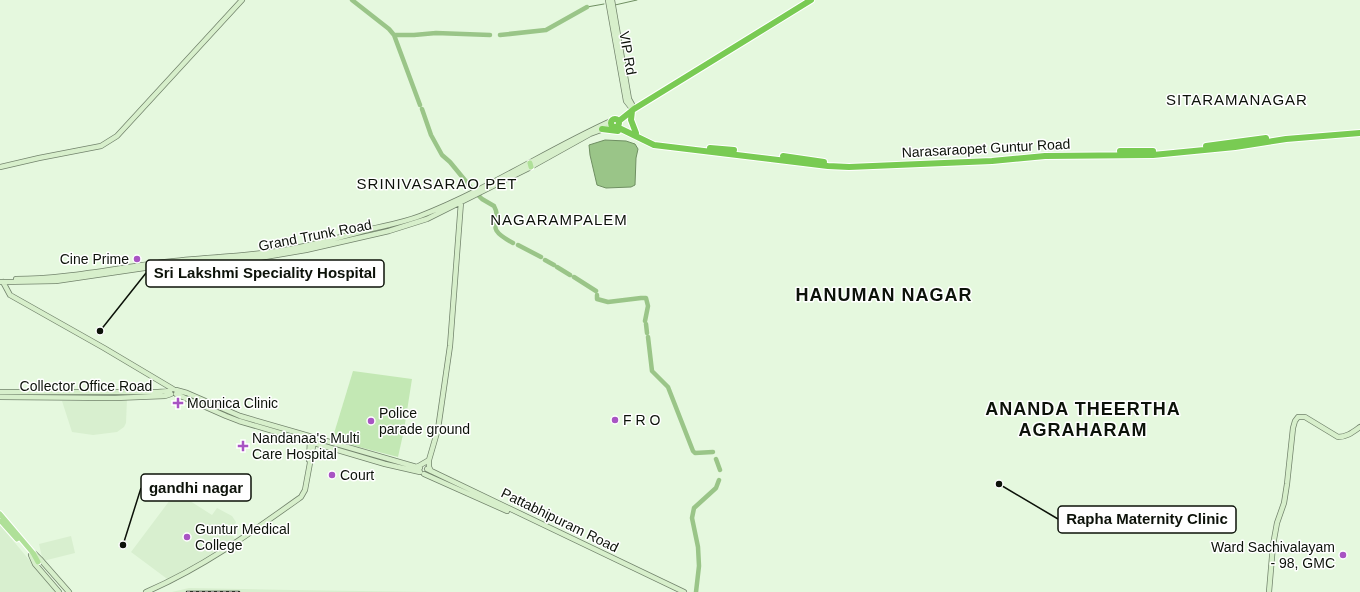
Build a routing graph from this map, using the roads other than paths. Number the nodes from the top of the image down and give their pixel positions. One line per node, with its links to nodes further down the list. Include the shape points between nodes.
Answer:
1 (242, 0): 15 (street, via 117,136 101,146)
2 (608, 0): 6 (street, VIP Rd)
3 (612, 0): 6 (street, VIP Rd)
4 (805, 0): 7 (highway)
5 (810, 0): 7 (highway)
6 (611, 6): 7 (street, VIP Rd, via 626,100)
7 (633, 109): 8 (highway); 12 (highway, via 631,120)
8 (616, 123): 9 (street, Grand Trunk Road); 11 (highway, Narasaraopet Guntur Road); 12 (highway, Narasaraopet Guntur Road); 14 (street, Grand Trunk Road, via 587,132)
9 (602, 129): 11 (highway); 14 (street, Grand Trunk Road)
10 (1360, 129): 12 (highway, Narasaraopet Guntur Road, via 1161,151 1054,152 849,163 656,142)
11 (628, 132): 13 (highway, Narasaraopet Guntur Road, via 657,146 849,167 992,161 1045,156 1153,155)
12 (636, 133)
13 (1360, 133)
14 (531, 165): 16 (street, Grand Trunk Road)
15 (0, 167)
16 (469, 196): 17 (street, Grand Trunk Road); 18 (street, Grand Trunk Road, via 414,218 293,248 157,263 55,278)
17 (461, 202): 18 (street, Grand Trunk Road, via 427,219 402,227 283,254 242,260 158,266 56,282); 24 (street, via 450,346 438,429)
18 (1, 281): 19 (street, via 10,296 104,348)
19 (173, 391): 20 (street, Collector Office Road); 21 (street, Collector Office Road, via 165,396 115,398); 23 (street, Collector Office Road, via 187,393 240,416)
20 (0, 392)
21 (0, 397)
22 (1360, 426): 36 (street, via 1348,436 1338,437 1305,417 1298,417 1295,421 1284,503 1273,544)
23 (313, 440): 25 (street, Collector Office Road, via 385,464); 33 (street, via 305,490 301,497 239,540 170,582)
24 (429, 460): 25 (street); 26 (street)
25 (422, 470): 26 (street, Pattabhipuram Road); 29 (street, Pattabhipuram Road)
26 (432, 472): 29 (street, Pattabhipuram Road)
27 (0, 514): 30 (main road)
28 (0, 519): 30 (main road)
29 (545, 527): 34 (street, Pattabhipuram Road); 35 (street, Pattabhipuram Road)
30 (32, 554): 31 (street, via 35,564); 32 (street, via 40,559)
31 (59, 592)
32 (69, 592)
33 (146, 592)
34 (680, 592)
35 (684, 592)
36 (1269, 592)

